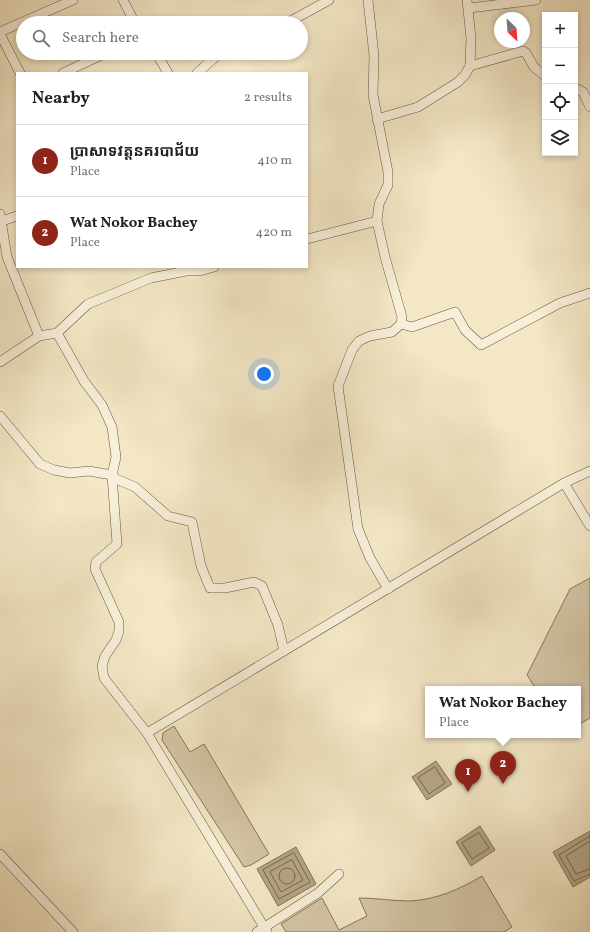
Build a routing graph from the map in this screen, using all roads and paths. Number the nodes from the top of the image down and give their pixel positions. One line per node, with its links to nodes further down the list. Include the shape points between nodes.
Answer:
1 (73, 0): 7 (street)
2 (123, 0): 8 (street)
3 (329, 0): 9 (street)
4 (368, 0): 23 (street, via 374,56 373,95)
5 (536, 0): 6 (street)
6 (468, 4): 15 (street, via 472,51)
7 (38, 16)
8 (131, 16)
9 (300, 16)
10 (16, 26): 11 (street)
11 (0, 33): 16 (street)
12 (91, 60): 17 (street)
13 (160, 60): 18 (street)
14 (212, 60): 19 (street)
15 (470, 66): 20 (street, via 523,52); 23 (street, via 466,75 458,82 418,107)
16 (20, 72)
17 (65, 72)
18 (167, 72)
19 (198, 72)
20 (542, 74)
21 (578, 90): 22 (street, via 583,92)
22 (590, 107)
23 (378, 119): 26 (street, via 386,158 388,185 379,204)
24 (16, 216): 25 (street)
25 (1, 218): 32 (street, via 7,257)
26 (377, 221): 27 (street); 30 (street, via 399,302)
27 (308, 239)
28 (210, 268): 31 (street, via 166,274 112,293 88,304)
29 (590, 294): 30 (street, via 560,303 481,345 464,330 455,312 412,327)
30 (401, 324): 39 (street, via 392,332 359,341 352,350 338,386 358,529 370,558)
31 (57, 333): 32 (street); 36 (street, via 84,381 102,405 112,427 116,457)
32 (39, 336): 33 (street)
33 (0, 362)
34 (0, 416): 36 (street, via 40,464 54,470 89,471)
35 (590, 472): 37 (street)
36 (112, 475): 40 (street, via 135,486 168,516 192,522 201,566 210,588 225,588 254,582 262,586 278,624); 41 (street, via 118,544 96,562 95,569 118,622 119,631 102,666 104,678)
37 (564, 483): 38 (street); 39 (street)
38 (590, 526)
39 (388, 589): 40 (street)
40 (284, 651): 41 (street)
41 (147, 733): 44 (street)
42 (0, 854): 45 (street)
43 (339, 874): 44 (street, via 318,893)
44 (263, 931)
45 (73, 932)

